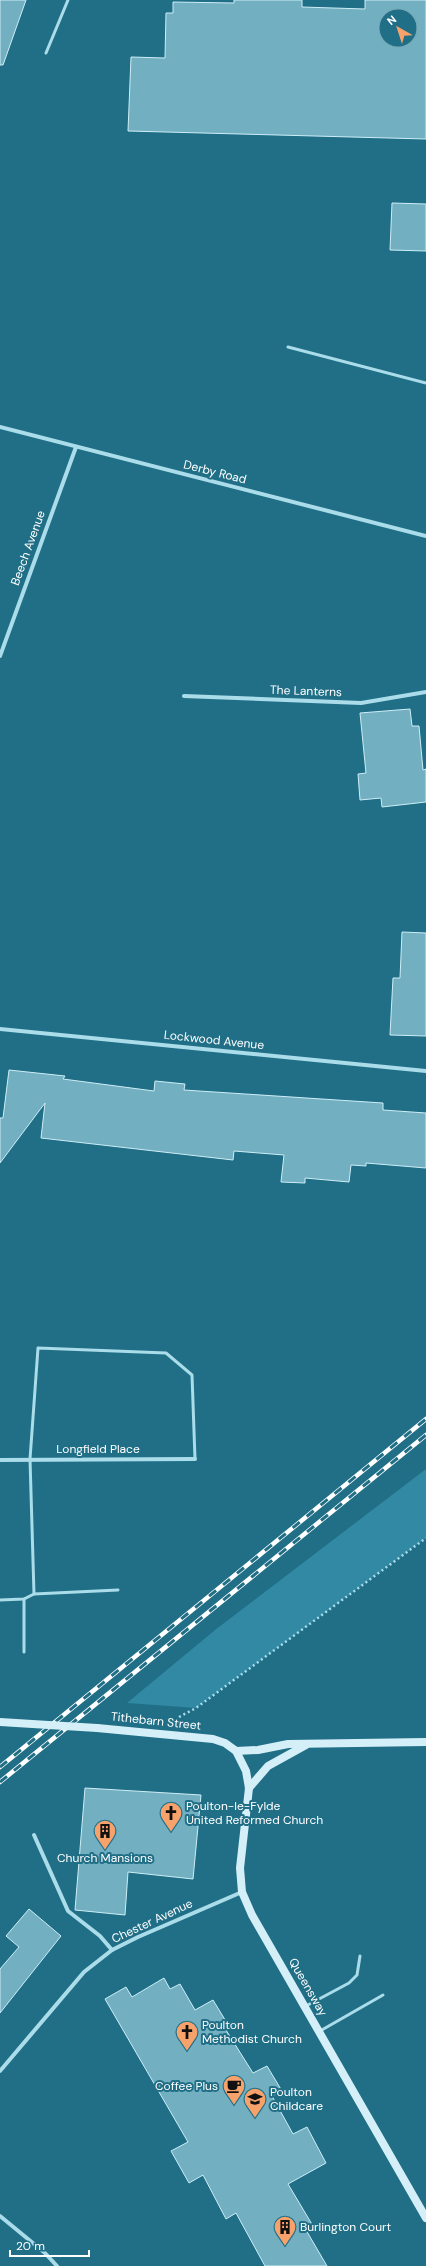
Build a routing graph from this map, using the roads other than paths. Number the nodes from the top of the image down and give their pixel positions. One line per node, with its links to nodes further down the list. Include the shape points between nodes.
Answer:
1 (68, 0): 2 (lane)
2 (46, 53)
3 (288, 347): 4 (lane)
4 (426, 383)
5 (0, 427): 6 (street, Derby Road)
6 (76, 447): 7 (street, Derby Road); 8 (street, Beech Avenue)
7 (426, 536)
8 (0, 656)
9 (426, 692): 10 (street, The Lanterns, via 361,703)
10 (184, 696)
11 (0, 1029): 12 (street, Lockwood Avenue)
12 (426, 1071)
13 (30, 1459): 14 (street, Longfield Place); 14 (lane, via 38,1348 166,1353 192,1375); 15 (street, Longfield Place); 17 (lane)
14 (195, 1459)
15 (0, 1460)
16 (118, 1590): 17 (lane)
17 (34, 1594): 18 (lane)
18 (24, 1599): 19 (lane); 20 (lane)
19 (0, 1600)
20 (24, 1652)
21 (0, 1722): 24 (main road, Tithebarn Street, bridge, via 97,1728 213,1740 225,1743)
22 (426, 1742): 23 (main road)
23 (307, 1744): 24 (main road); 25 (main road, via 268,1766)
24 (236, 1751): 25 (main road, Queensway, via 246,1771)
25 (249, 1788): 27 (main road, Queensway, via 240,1868)
26 (34, 1835): 28 (street, via 68,1911 100,1936)
27 (242, 1892): 28 (street, Chester Avenue); 31 (main road, Queensway, via 252,1915)
28 (112, 1950): 33 (street, Chester Avenue, via 84,1972)
29 (360, 1956): 31 (lane, via 357,1975 349,1983)
30 (383, 1995): 32 (lane)
31 (306, 2006): 32 (main road, Queensway)
32 (320, 2031): 35 (main road, Queensway)
33 (0, 2071)
34 (0, 2216): 36 (street)
35 (426, 2218)
36 (57, 2266)

